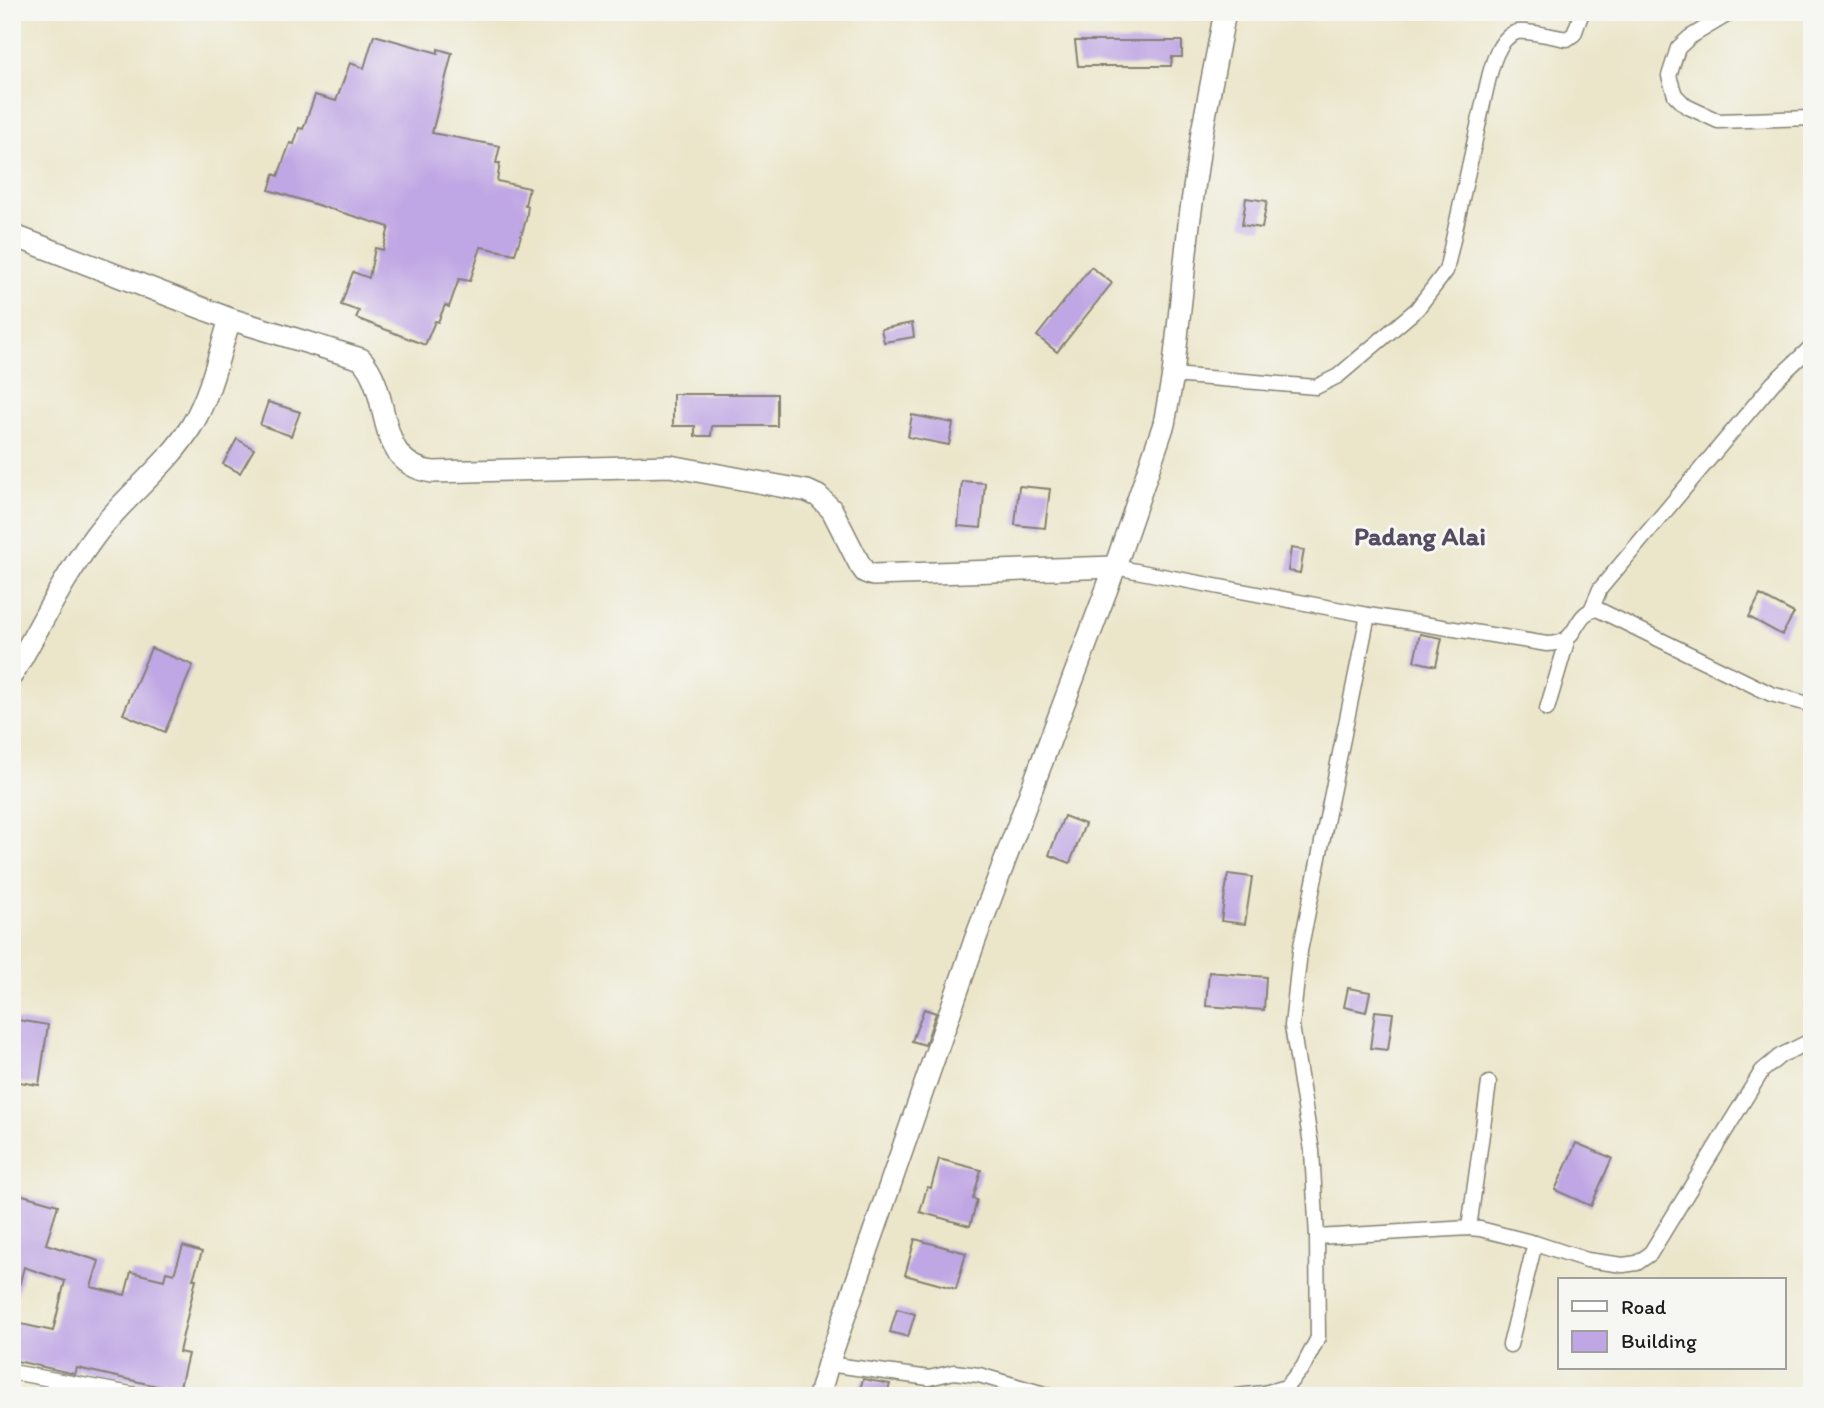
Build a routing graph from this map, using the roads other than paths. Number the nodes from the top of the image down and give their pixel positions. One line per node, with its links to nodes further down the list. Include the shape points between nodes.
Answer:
1 (1225, 12): 8 (street, via 1202,132)
2 (1582, 12): 8 (street, via 1574,34 1567,39 1518,32 1502,46 1486,90 1446,271 1417,309 1338,376 1316,387)
3 (1732, 12): 4 (street, via 1678,48 1669,76 1675,95 1686,106 1718,121)
4 (1812, 118)
5 (12, 235): 6 (street)
6 (230, 319): 9 (street, via 361,359 396,452 421,470 670,466 807,491 826,503 860,565 873,575); 13 (street, via 191,426 95,535)
7 (1812, 346): 10 (street, via 1773,383 1600,589)
8 (1173, 375): 9 (street, via 1164,424)
9 (1115, 567): 11 (street); 22 (street, via 975,940)
10 (1591, 610): 12 (street); 14 (street, via 1771,694)
11 (1368, 615): 12 (street, via 1547,644); 19 (street, via 1293,1000 1292,1026 1312,1151)
12 (1568, 638): 15 (street)
13 (12, 675)
14 (1812, 705)
15 (1547, 709)
16 (1812, 1040): 20 (street, via 1762,1071 1644,1259 1623,1265 1599,1262)
17 (1489, 1083): 18 (street)
18 (1469, 1228): 19 (street); 20 (street)
19 (1317, 1237): 27 (street, via 1318,1338 1286,1387)
20 (1535, 1243): 21 (street)
21 (1510, 1345)
22 (828, 1364): 25 (street); 26 (street, via 929,1378 954,1372)
23 (12, 1372): 24 (street)
24 (142, 1396)
25 (819, 1396)
26 (1051, 1396)
27 (1236, 1396)

